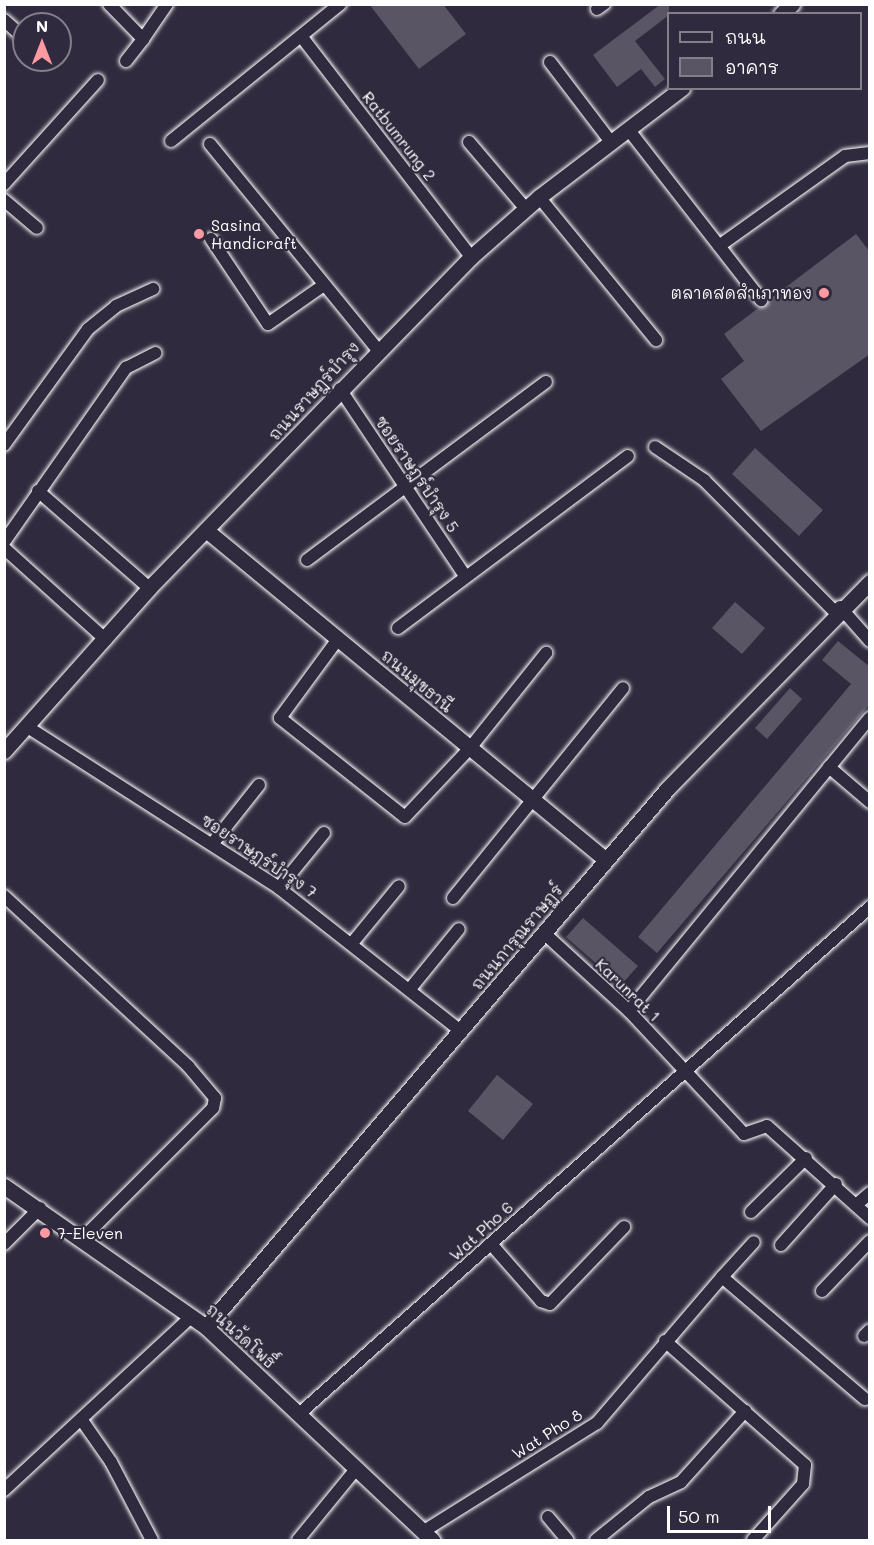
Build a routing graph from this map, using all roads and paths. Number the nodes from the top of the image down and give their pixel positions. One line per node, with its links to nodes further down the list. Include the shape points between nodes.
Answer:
1 (109, 4): 5 (street)
2 (167, 4): 5 (street)
3 (340, 4): 4 (street)
4 (301, 36): 11 (street); 23 (street, Ratbumrung 2)
5 (143, 39): 6 (street)
6 (126, 61)
7 (550, 62): 13 (street)
8 (98, 80): 16 (street)
9 (679, 90): 10 (street, ถนนราษฎร์บำรุง)
10 (628, 129): 13 (street, ถนนราษฎร์บำรุง); 22 (street)
11 (171, 141)
12 (469, 142): 19 (street)
13 (611, 142): 17 (street, ถนนราษฎร์บำรุง)
14 (210, 144): 24 (street)
15 (870, 153): 22 (street, via 845,156)
16 (4, 184)
17 (539, 197): 19 (street, ถนนราษฎร์บำรุง); 27 (street)
18 (4, 200): 20 (street)
19 (526, 209): 23 (street, ถนนราษฎร์บำรุง)
20 (37, 228)
21 (211, 239): 24 (street, via 268,324)
22 (719, 246): 26 (street)
23 (471, 257): 28 (street, ถนนราษฎร์บำรุง)
24 (324, 285): 28 (street)
25 (153, 289): 32 (street, via 116,306 88,329)
26 (761, 300)
27 (656, 340)
28 (376, 350): 31 (street, ถนนราษฎร์บำรุง)
29 (154, 353): 36 (street, via 126,368)
30 (546, 382): 35 (street)
31 (340, 389): 35 (street, ซอยราษฎร์บำรุง 5); 37 (street, ถนนราษฎร์บำรุง)
32 (4, 445)
33 (655, 447): 44 (street, via 728,502)
34 (628, 456): 41 (street)
35 (405, 487): 40 (street); 41 (street, ซอยราษฎร์บำรุง 5)
36 (38, 491): 38 (street); 43 (street)
37 (207, 530): 43 (street, ถนนราษฎร์บำรุง); 46 (street, ถนนมุขธานี)
38 (4, 542)
39 (4, 548): 47 (street)
40 (307, 560)
41 (466, 577): 45 (street)
42 (870, 582): 44 (street, ถนนการุณราษฏร์)
43 (149, 588): 47 (street, ถนนราษฎร์บำรุง)
44 (837, 609): 48 (street); 61 (street, ถนนการุณราษฏร์)
45 (398, 628)
46 (338, 639): 53 (street, ถนนมุขธานี); 53 (street, via 280,718 405,818)
47 (106, 640): 52 (street, ถนนราษฎร์บำรุง)
48 (870, 641)
49 (546, 653): 53 (street)
50 (623, 688): 57 (street)
51 (870, 718): 55 (street)
52 (26, 726): 54 (street, ถนนราษฎร์บำรุง); 60 (street, ซอยราษฎร์บำรุง 7)
53 (470, 748): 57 (street, ถนนมุขธานี)
54 (4, 751)
55 (829, 767): 58 (street); 71 (street)
56 (259, 785): 60 (street)
57 (535, 800): 61 (street, ถนนมุขธานี); 65 (street)
58 (870, 802)
59 (324, 832): 63 (street)
60 (213, 843): 63 (street, ซอยราษฎร์บำรุง 7)
61 (605, 858): 68 (street, ถนนการุณราษฏร์)
62 (399, 886): 69 (street)
63 (279, 888): 69 (street, ซอยราษฎร์บำรุง 7)
64 (4, 896): 83 (street, via 188,1066 215,1098 199,1122)
65 (453, 898)
66 (870, 907): 73 (street, Wat Pho 6)
67 (459, 929): 70 (street)
68 (545, 934): 71 (street, Karunrat 1); 72 (street, ถนนการุณราษฏร์)
69 (353, 942): 70 (street, ซอยราษฎร์บำรุง 7)
70 (410, 989): 72 (street, ซอยราษฎร์บำรุง 7)
71 (629, 1011): 73 (street, Karunrat 1)
72 (461, 1030): 92 (street, ถนนการุณราษฏร์)
73 (684, 1072): 74 (street, Karunrat 1, via 744,1134 767,1126); 87 (street, Wat Pho 6)
74 (806, 1158): 75 (street); 80 (street)
75 (836, 1184): 78 (street); 88 (street)
76 (4, 1186): 79 (street, ถนนวัดโพธิ์)
77 (870, 1193): 78 (street)
78 (856, 1205): 81 (street)
79 (40, 1208): 83 (street, ถนนวัดโพธิ์); 86 (street)
80 (751, 1212)
81 (870, 1218)
82 (624, 1227): 87 (street, via 550,1304 541,1301)
83 (84, 1237): 91 (street, ถนนวัดโพธิ์)
84 (870, 1241): 90 (street)
85 (754, 1242): 89 (street, Wat Pho 8)
86 (4, 1244)
87 (491, 1244): 96 (street, Wat Pho 6)
88 (781, 1245)
89 (722, 1277): 93 (street, Wat Pho 8); 94 (street)
90 (822, 1291)
91 (192, 1317): 92 (street, ถนนวัดโพธิ์); 97 (street)
92 (206, 1326): 96 (street, ถนนวัดโพธิ์)
93 (665, 1341): 95 (street); 101 (street, Wat Pho 8, via 597,1423)
94 (865, 1399)
95 (745, 1411): 105 (street, via 681,1482 649,1497); 106 (street, via 805,1465 807,1474)
96 (299, 1414): 98 (street, ถนนวัดโพธิ์)
97 (81, 1419): 99 (street); 102 (street, via 111,1462)
98 (357, 1468): 101 (street, ถนนวัดโพธิ์); 103 (street)
99 (4, 1490)
100 (548, 1517): 104 (street)
101 (428, 1536)
102 (152, 1540)
103 (298, 1540)
104 (567, 1540)
105 (596, 1540)
106 (753, 1540)

